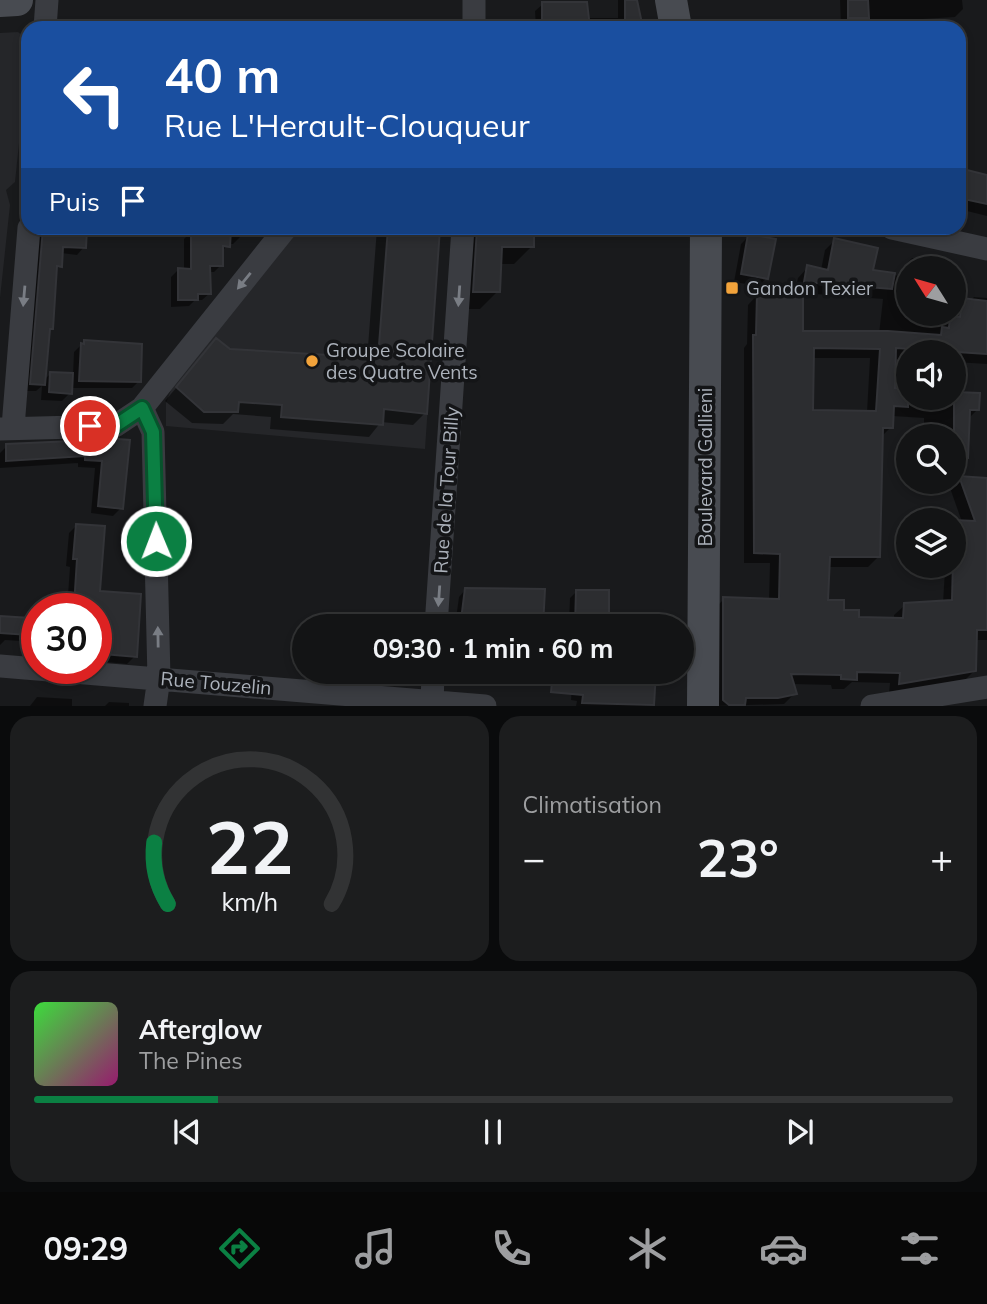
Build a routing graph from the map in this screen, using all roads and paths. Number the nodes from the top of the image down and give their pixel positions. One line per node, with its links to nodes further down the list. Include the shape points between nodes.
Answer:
1 (17, 0): 5 (main road)
2 (47, 0): 6 (street)
3 (474, 0): 7 (street)
4 (671, 0): 8 (main road)
5 (0, 1)
6 (46, 21)
7 (474, 21)
8 (676, 21)
9 (28, 235): 16 (street, one-way to 16)
10 (280, 235): 15 (street, one-way to 15)
11 (463, 235): 17 (street, Rue de la Tour Billy, one-way to 17)
12 (706, 235): 25 (main road, Boulevard Gallieni)
13 (925, 235): 14 (street)
14 (987, 248)
15 (142, 408): 16 (street, via 115,426); 19 (street, one-way to 15, via 153,432)
16 (7, 428)
17 (437, 614)
18 (0, 666): 19 (street, Rue Touzelin)
19 (159, 678): 22 (street, Rue Touzelin); 23 (street)
20 (433, 684): 22 (street)
21 (987, 687): 26 (street)
22 (432, 703): 24 (street, Rue Touzelin)
23 (155, 705)
24 (485, 705)
25 (703, 705)
26 (872, 705)

